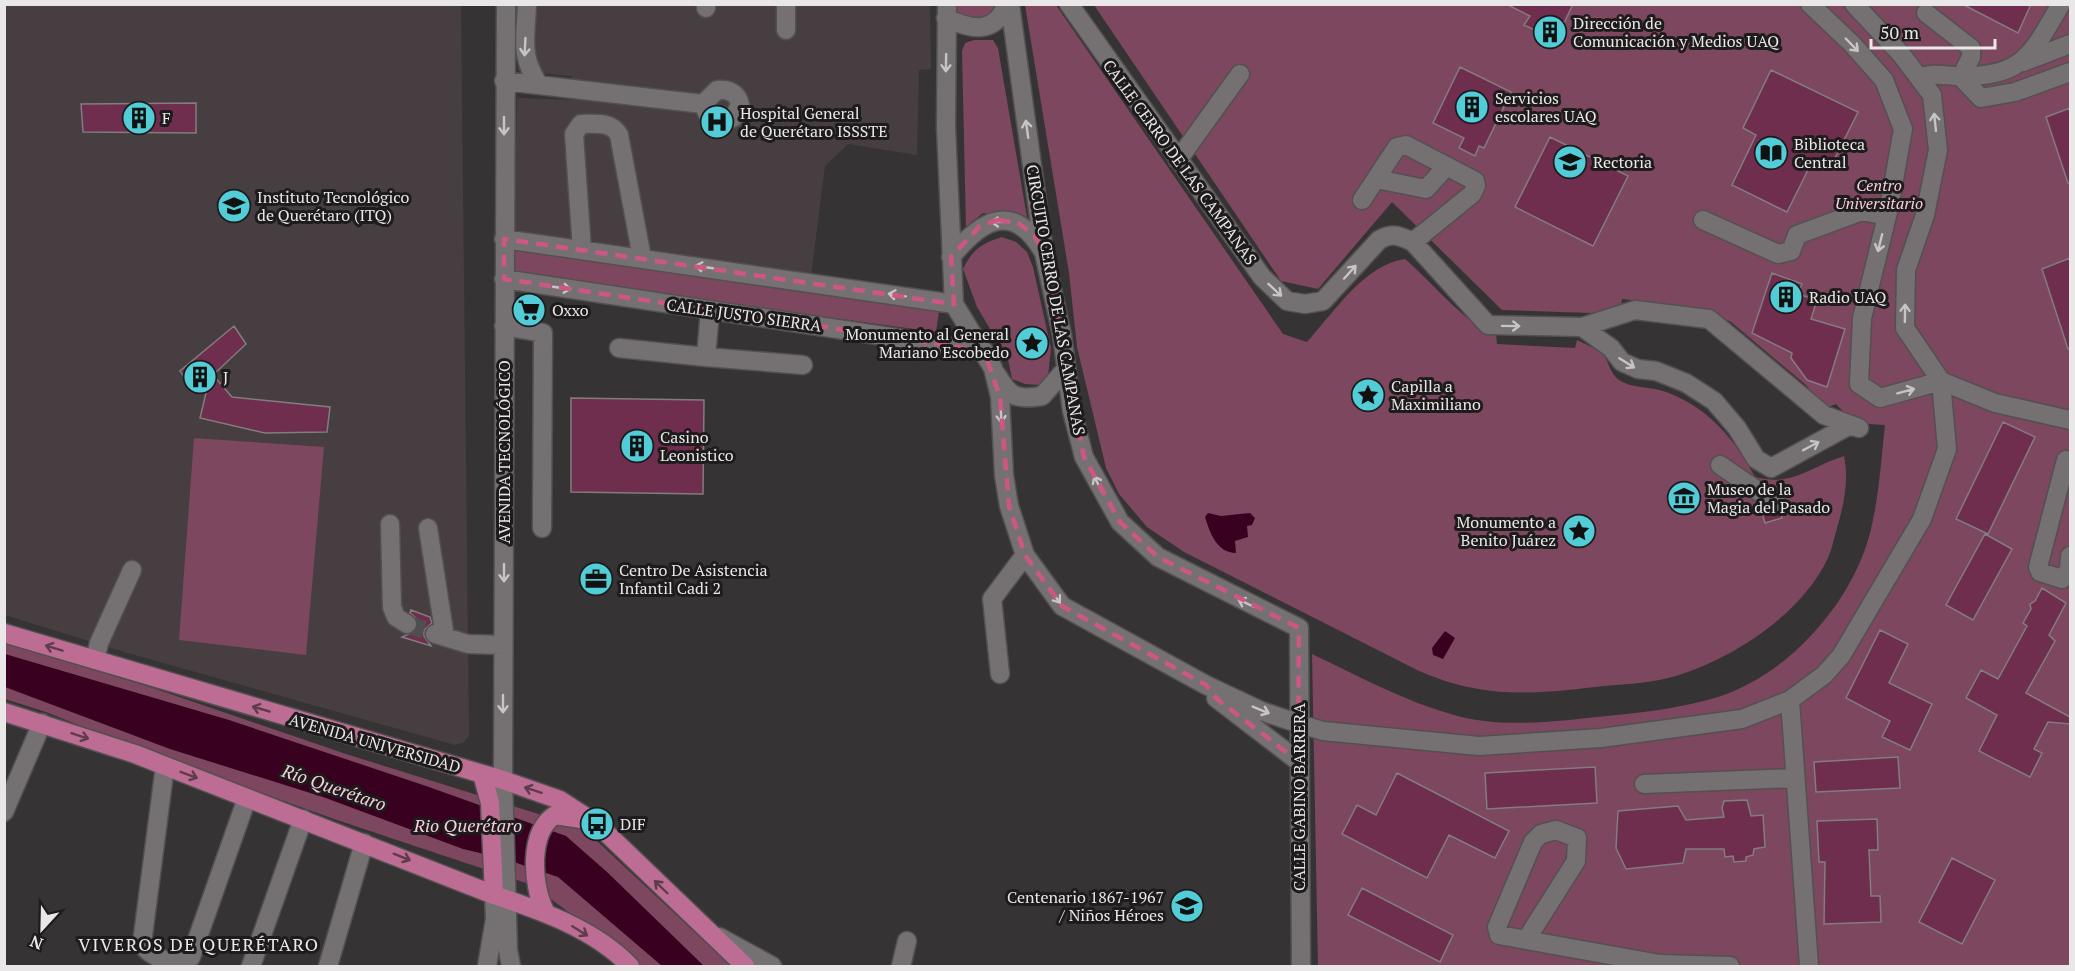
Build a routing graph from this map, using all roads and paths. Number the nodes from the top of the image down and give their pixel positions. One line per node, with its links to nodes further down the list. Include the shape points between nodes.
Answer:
1 (506, 4): 18 (street, AVENIDA TECNOLÓGICO)
2 (527, 4): 19 (street, one-way to 19, via 524,56)
3 (786, 4): 11 (street)
4 (1008, 4): 9 (street, via 1001,18 987,27 972,28); 30 (street, CIRCUITO CERRO DE LAS CAMPANAS, one-way to 4)
5 (1069, 4): 21 (street, CALLE CERRO DE LAS CAMPANAS)
6 (1810, 4): 25 (street, one-way to 25, via 1884,80 1903,129)
7 (1854, 4): 17 (street)
8 (2061, 4): 13 (street)
9 (946, 11): 31 (street, one-way to 31)
10 (1926, 13): 16 (street, via 1971,48)
11 (786, 30)
12 (2070, 44): 13 (street)
13 (2023, 62): 16 (street, via 2005,71)
14 (2070, 72): 16 (street, via 2015,92 1981,98)
15 (1240, 74): 21 (street)
16 (1961, 77): 17 (street)
17 (1921, 78): 44 (street, one-way to 17, via 1905,328 1906,270 1925,215 1938,150 1932,95)
18 (504, 81): 19 (street); 27 (street, AVENIDA TECNOLÓGICO, one-way to 27)
19 (539, 85): 20 (street)
20 (703, 104)
21 (1178, 160): 28 (street, CALLE CERRO DE LAS CAMPANAS, one-way to 28, via 1262,277 1287,301 1323,301 1387,235 1397,234)
22 (1446, 167): 23 (street, via 1426,189); 23 (street, via 1406,145 1397,147); 28 (street, via 1475,181 1476,186 1472,194)
23 (1376, 179): 24 (street)
24 (1362, 200)
25 (1887, 216): 26 (street, via 1862,211 1797,235 1791,251 1778,254); 44 (street, one-way to 44, via 1862,318 1859,384 1880,398)
26 (1703, 220)
27 (504, 238): 29 (street); 33 (street, AVENIDA TECNOLÓGICO)
28 (1413, 242): 37 (street, one-way to 37, via 1488,325)
29 (582, 250): 32 (street); 32 (street, via 574,134 581,124 607,125 619,135)
30 (1044, 253): 31 (street, one-way to 31, via 1034,235 1018,224 998,220 980,226); 43 (street, CIRCUITO CERRO DE LAS CAMPANAS)
31 (951, 257): 34 (street)
32 (642, 258): 34 (street, one-way to 32)
33 (504, 279): 35 (street, CALLE JUSTO SIERRA, one-way to 35); 36 (street, AVENIDA TECNOLÓGICO)
34 (954, 304): 39 (street)
35 (710, 310): 39 (street, CALLE JUSTO SIERRA); 40 (street)
36 (504, 326): 51 (street, via 543,333); 58 (street, AVENIDA TECNOLÓGICO, one-way to 58)
37 (1582, 327): 37 (street, one-way to 37, via 1611,348 1622,362 1686,383 1714,401 1756,459 1771,468 1848,426 1859,428 1824,415 1709,319 1635,310)
38 (619, 348): 40 (street)
39 (984, 351): 42 (street)
40 (706, 357): 41 (street)
41 (802, 365)
42 (993, 368): 43 (street, via 1007,391 1022,399 1042,396); 52 (street, one-way to 52, via 1000,398 1009,506)
43 (1066, 369): 56 (street, CIRCUITO CERRO DE LAS CAMPANAS, one-way to 43, via 1158,557 1120,522 1084,457)
44 (1941, 381): 45 (street, via 1995,404); 62 (street, via 1947,449 1922,519 1841,656 1824,675)
45 (2070, 420)
46 (2069, 455): 53 (street, via 2037,567 2040,572 2062,579 2069,570)
47 (1720, 465): 48 (street)
48 (1777, 504)
49 (390, 524): 55 (street, via 392,607 396,617)
50 (428, 528): 58 (street, via 440,636 468,644)
51 (542, 528)
52 (1025, 555): 60 (street, via 992,599); 61 (street, one-way to 61, via 1062,606)
53 (2070, 556)
54 (132, 570): 59 (street)
55 (406, 624)
56 (1299, 628): 65 (street, CALLE GABINO BARRERA)
57 (4, 633): 59 (main road, AVENIDA UNIVERSIDAD, one-way to 57)
58 (503, 645): 70 (street, AVENIDA TECNOLÓGICO, one-way to 70)
59 (96, 660): 68 (main road, AVENIDA UNIVERSIDAD, one-way to 59)
60 (1000, 674)
61 (1206, 685): 65 (street, one-way to 65); 66 (street, via 1217,699)
62 (1790, 700): 65 (street, via 1742,719 1601,738 1479,746 1323,731); 69 (street)
63 (4, 712): 64 (main road)
64 (42, 723): 67 (main road, one-way to 67); 74 (street)
65 (1297, 723): 66 (street, CALLE GABINO BARRERA)
66 (1298, 760): 91 (street, CALLE GABINO BARRERA)
67 (165, 766): 72 (main road, one-way to 72); 72 (street, via 142,943 150,953 175,963 191,957)
68 (482, 774): 70 (main road, AVENIDA UNIVERSIDAD); 73 (main road)
69 (1795, 778): 71 (street); 93 (street)
70 (503, 780): 73 (street, AVENIDA TECNOLÓGICO); 76 (main road, AVENIDA UNIVERSIDAD, one-way to 70, via 560,800)
71 (1644, 784)
72 (247, 798): 75 (main road)
73 (497, 805): 78 (main road)
74 (4, 812)
75 (303, 819): 77 (main road); 85 (street)
76 (597, 824): 79 (main road, via 555,814 545,823 539,835 536,877 538,898); 80 (main road, AVENIDA UNIVERSIDAD, one-way to 76)
77 (364, 843): 78 (main road, one-way to 78); 86 (street)
78 (500, 887): 79 (main road); 83 (street); 87 (street)
79 (545, 911): 84 (main road, one-way to 84)
80 (703, 928): 88 (main road, AVENIDA UNIVERSIDAD); 89 (street)
81 (1526, 940): 81 (street, via 1503,937 1497,927 1533,842 1541,834 1556,830 1576,838 1576,861); 92 (street, via 1660,964)
82 (907, 941): 90 (street)
83 (507, 961)
84 (626, 963)
85 (251, 966)
86 (328, 966)
87 (487, 966)
88 (745, 966)
89 (772, 966)
90 (901, 966)
91 (1300, 966)
92 (1730, 966)
93 (1809, 966)

